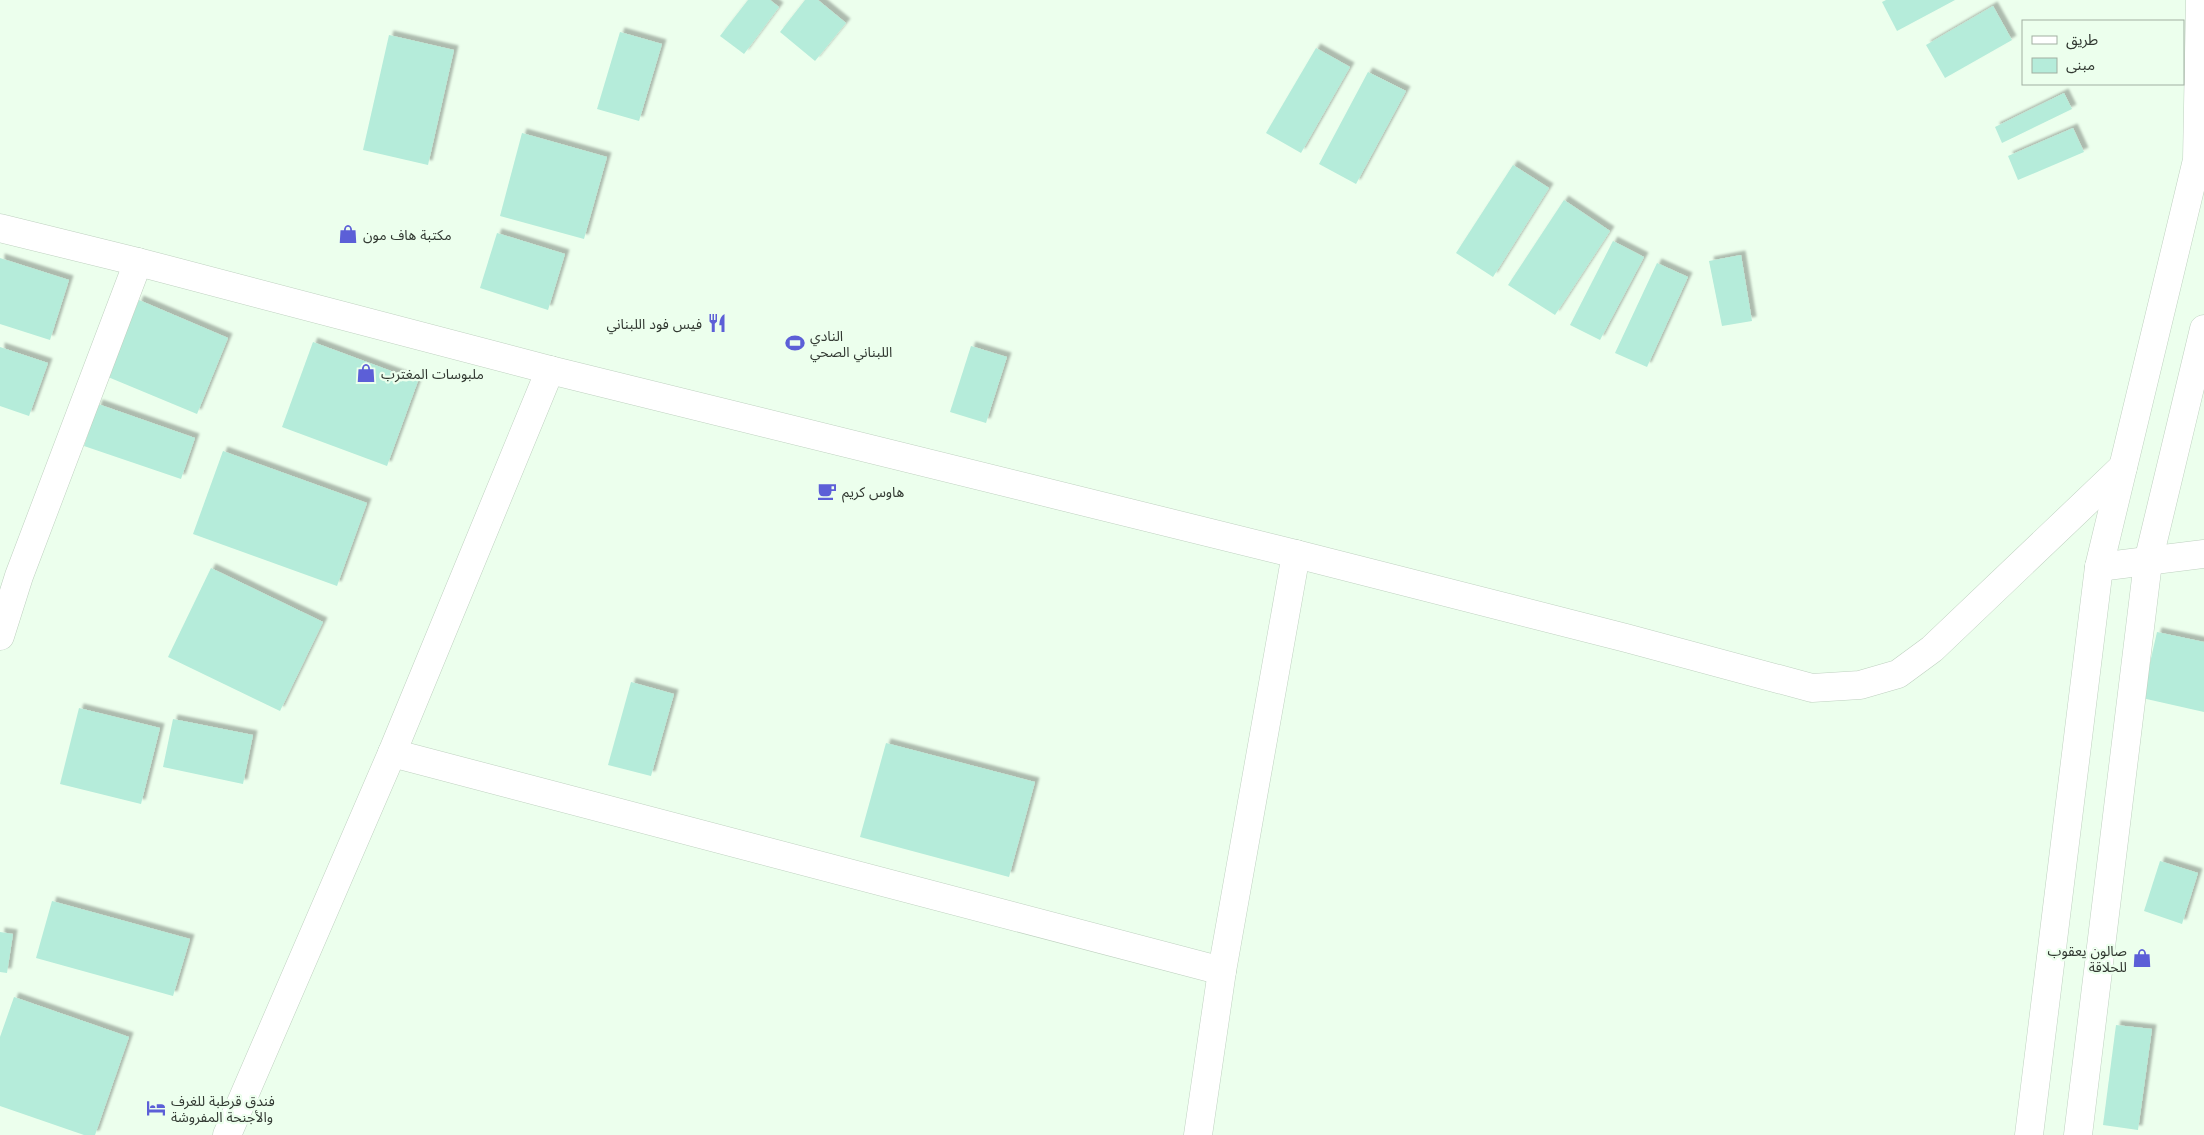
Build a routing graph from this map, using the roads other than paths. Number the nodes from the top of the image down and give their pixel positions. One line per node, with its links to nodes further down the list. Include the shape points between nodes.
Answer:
1 (2200, 0): 6 (street, via 2197,160)
2 (0, 228): 3 (street)
3 (138, 262): 5 (street); 11 (street)
4 (2204, 329): 9 (street)
5 (550, 370): 7 (street); 13 (street)
6 (2123, 467): 7 (street, via 1932,649 1898,674 1860,685 1812,688); 10 (street)
7 (1296, 554): 14 (street)
8 (2204, 554): 9 (street)
9 (2148, 562): 10 (street); 18 (street)
10 (2099, 567): 17 (street)
11 (10, 575): 12 (street)
12 (0, 636)
13 (392, 753): 14 (street); 15 (street)
14 (1222, 971): 16 (street)
15 (227, 1135)
16 (1198, 1135)
17 (2029, 1135)
18 (2078, 1135)

